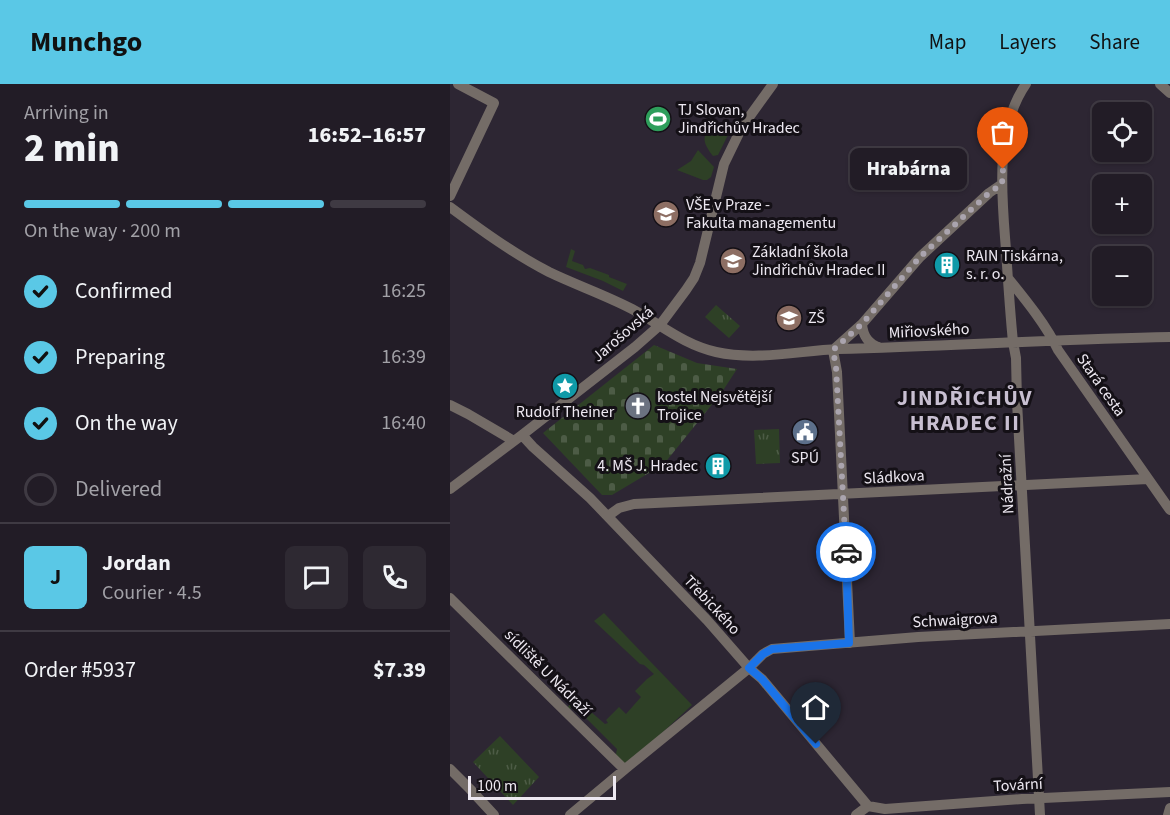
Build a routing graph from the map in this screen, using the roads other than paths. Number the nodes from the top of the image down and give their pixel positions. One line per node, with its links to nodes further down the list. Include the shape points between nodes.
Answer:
1 (458, 84): 7 (street, via 494,103)
2 (773, 84): 11 (street, Jarošovská, via 742,127 724,164 700,263)
3 (1026, 84): 6 (street, Nádražní, via 1007,128)
4 (1160, 84): 5 (street)
5 (1170, 93)
6 (1002, 184): 9 (street, Nádražní); 10 (street, via 920,257)
7 (450, 196)
8 (450, 207): 11 (street, Miřiovského, via 526,260)
9 (1008, 278): 13 (street, Stará cesta); 14 (street, Nádražní)
10 (862, 324): 15 (street, via 866,338); 16 (street)
11 (660, 326): 16 (street, Miřiovského, via 688,343 717,352); 18 (street, Jarošovská)
12 (1170, 337): 13 (street, Miřiovského)
13 (1053, 340): 14 (street, Miřiovského); 19 (street, Stará cesta)
14 (1013, 342): 15 (street, Miřiovského); 20 (street, Nádražní)
15 (880, 348): 16 (street, Miřiovského)
16 (833, 350): 22 (street)
17 (450, 405): 18 (street, Třebického)
18 (518, 438): 21 (street, Jarošovská); 24 (street, Třebického, via 533,447)
19 (1148, 479): 20 (street, Sládkova); 23 (street, Stará cesta)
20 (1022, 485): 22 (street, Sládkova); 27 (street, Nádražní)
21 (450, 489)
22 (843, 494): 24 (street, Sládkova, via 633,504); 28 (street)
23 (1170, 510)
24 (608, 516): 29 (street, Třebického)
25 (450, 598): 31 (street, sídliště U Nádraží)
26 (1170, 624): 27 (street, Schwaigrova)
27 (1030, 632): 28 (street, Schwaigrova); 33 (street, Nádražní)
28 (849, 643): 29 (street, Schwaigrova, via 772,649)
29 (749, 668): 31 (street); 34 (street, Třebického)
30 (450, 769): 37 (street)
31 (624, 769): 38 (street)
32 (1170, 792): 33 (street, Tovární)
33 (1039, 799): 36 (street, Tovární); 40 (street, Nádražní)
34 (868, 806): 36 (street, Tovární); 39 (street)
35 (1170, 808): 41 (street)
36 (885, 812)
37 (494, 815)
38 (570, 815)
39 (856, 815)
40 (1040, 815)
41 (1167, 815)

